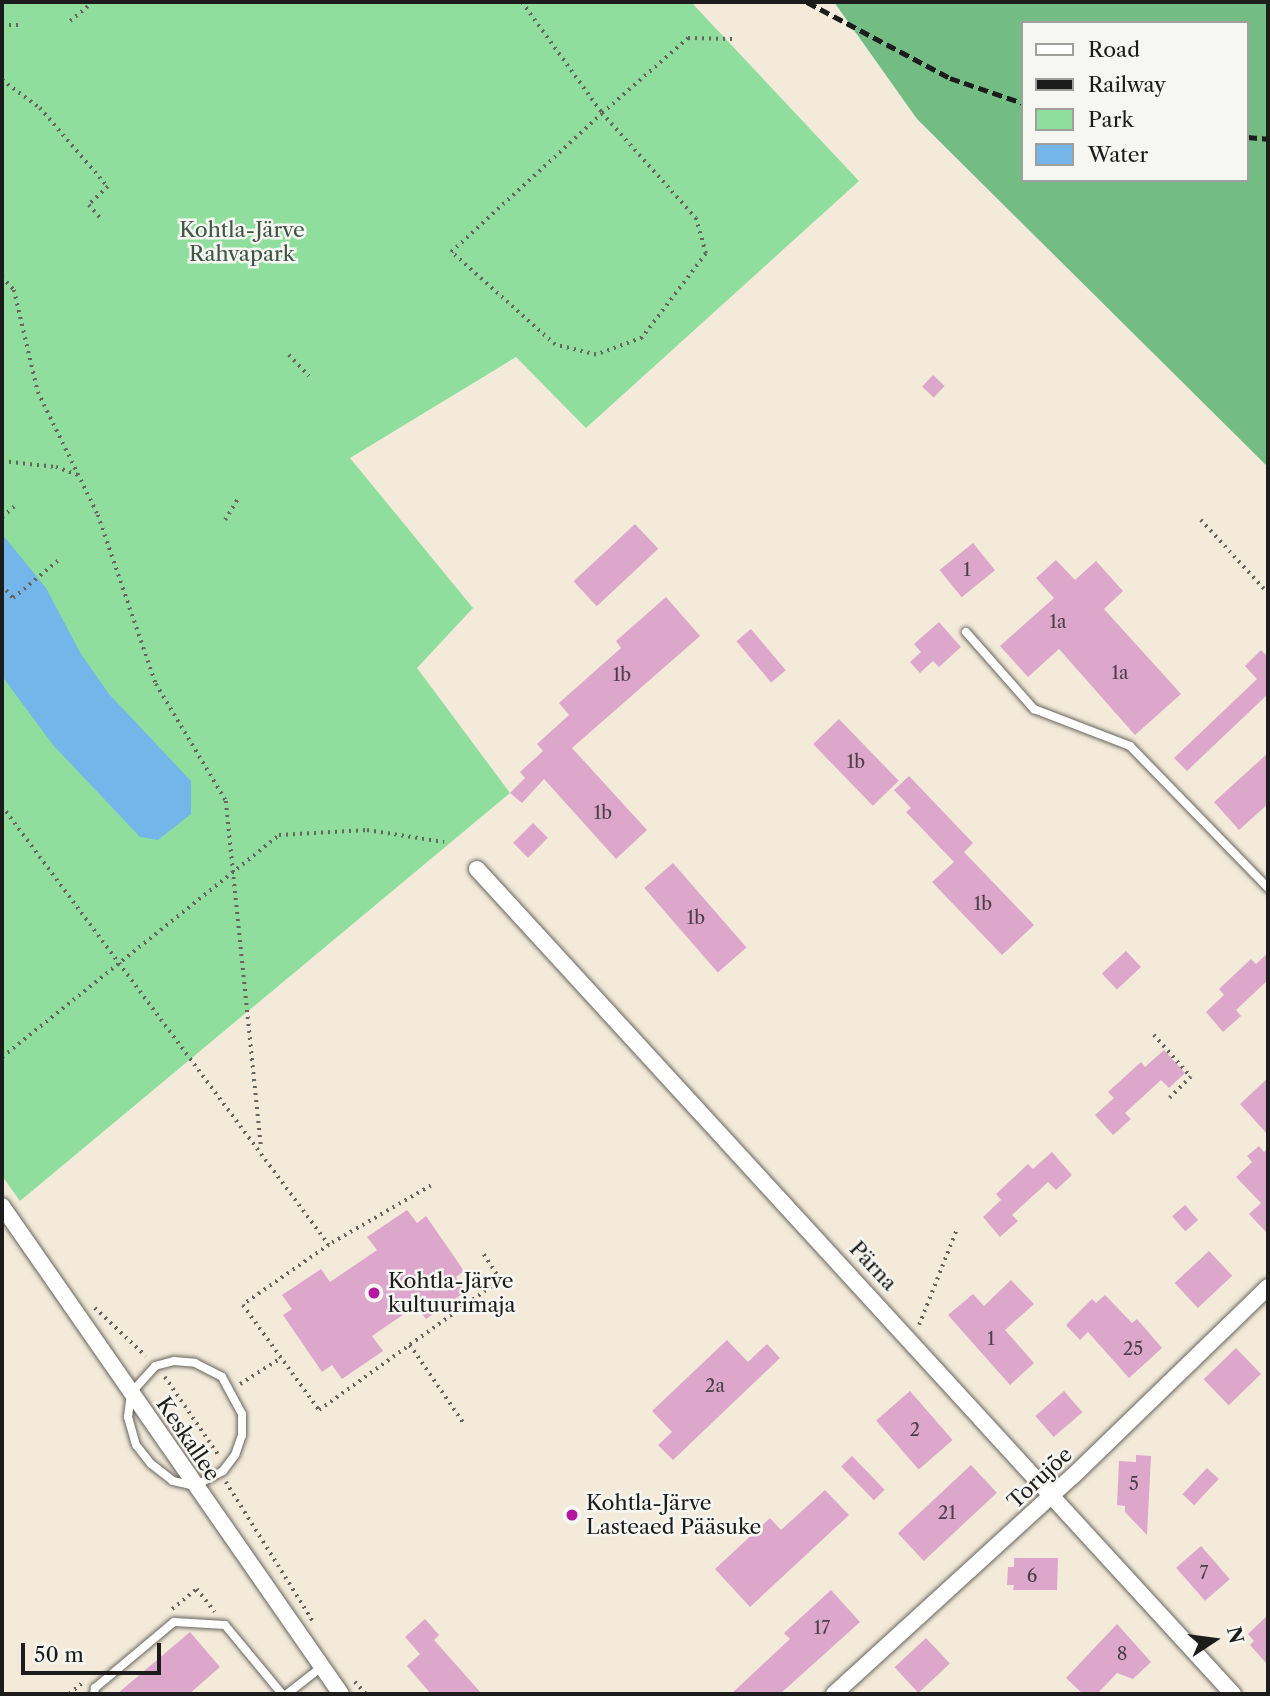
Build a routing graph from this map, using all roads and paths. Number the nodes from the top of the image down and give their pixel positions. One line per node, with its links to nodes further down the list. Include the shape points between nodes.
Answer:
1 (93, 2): 3 (path)
2 (522, 2): 8 (path)
3 (70, 21)
4 (2, 25): 5 (path)
5 (19, 25)
6 (733, 39): 8 (path, via 688,38)
7 (2, 80): 9 (path, via 40,108 108,187 89,205)
8 (602, 113): 8 (path, via 696,218 706,254 642,338 596,355 555,345 451,252)
9 (103, 221)
10 (2, 277): 14 (path, via 14,290 38,392)
11 (289, 355): 12 (path)
12 (309, 376)
13 (2, 461): 14 (path, via 56,467)
14 (79, 475): 27 (path, via 98,515 156,684 226,801)
15 (239, 496): 18 (path)
16 (16, 505): 17 (path)
17 (2, 517)
18 (225, 520)
19 (1201, 520): 22 (path)
20 (61, 558): 21 (path, via 13,598)
21 (2, 585)
22 (1268, 593)
23 (966, 632): 28 (lane, via 1034,709 1130,746)
24 (2, 806): 29 (path)
25 (444, 842): 27 (path, via 367,830 279,835)
26 (477, 869): 50 (street, Pärna)
27 (236, 871): 29 (path); 33 (path)
28 (1268, 888)
29 (120, 960): 31 (path); 33 (path)
30 (1154, 1035): 32 (path, via 1191,1077)
31 (2, 1057)
32 (1170, 1098)
33 (261, 1148): 37 (path)
34 (431, 1186): 37 (path)
35 (2, 1206): 46 (street, Keskallee)
36 (956, 1231): 41 (path)
37 (329, 1245): 43 (path, via 243,1304)
38 (482, 1252): 42 (path, via 500,1280)
39 (1268, 1287): 50 (street, Torujõe)
40 (93, 1306): 44 (path)
41 (919, 1325)
42 (410, 1345): 43 (path, via 319,1410); 47 (path)
43 (281, 1357): 45 (path)
44 (155, 1366): 45 (lane, via 174,1361 195,1363 209,1368); 46 (lane); 48 (path, via 218,1451)
45 (232, 1389): 48 (lane, via 242,1413 242,1435)
46 (131, 1393): 49 (street, Keskallee); 49 (lane, via 128,1417 136,1444 173,1481)
47 (465, 1425)
48 (223, 1471): 49 (lane); 51 (path, via 262,1544)
49 (195, 1486): 52 (street, Keskallee)
50 (1052, 1494): 58 (street, Torujõe); 59 (street, Pärna)
51 (315, 1624)
52 (320, 1668): 55 (lane); 56 (street, Keskallee)
53 (349, 1674): 57 (path)
54 (94, 1694): 55 (lane, via 95,1688 174,1622 225,1625)
55 (284, 1694)
56 (341, 1694)
57 (366, 1694)
58 (834, 1694)
59 (1233, 1694)

